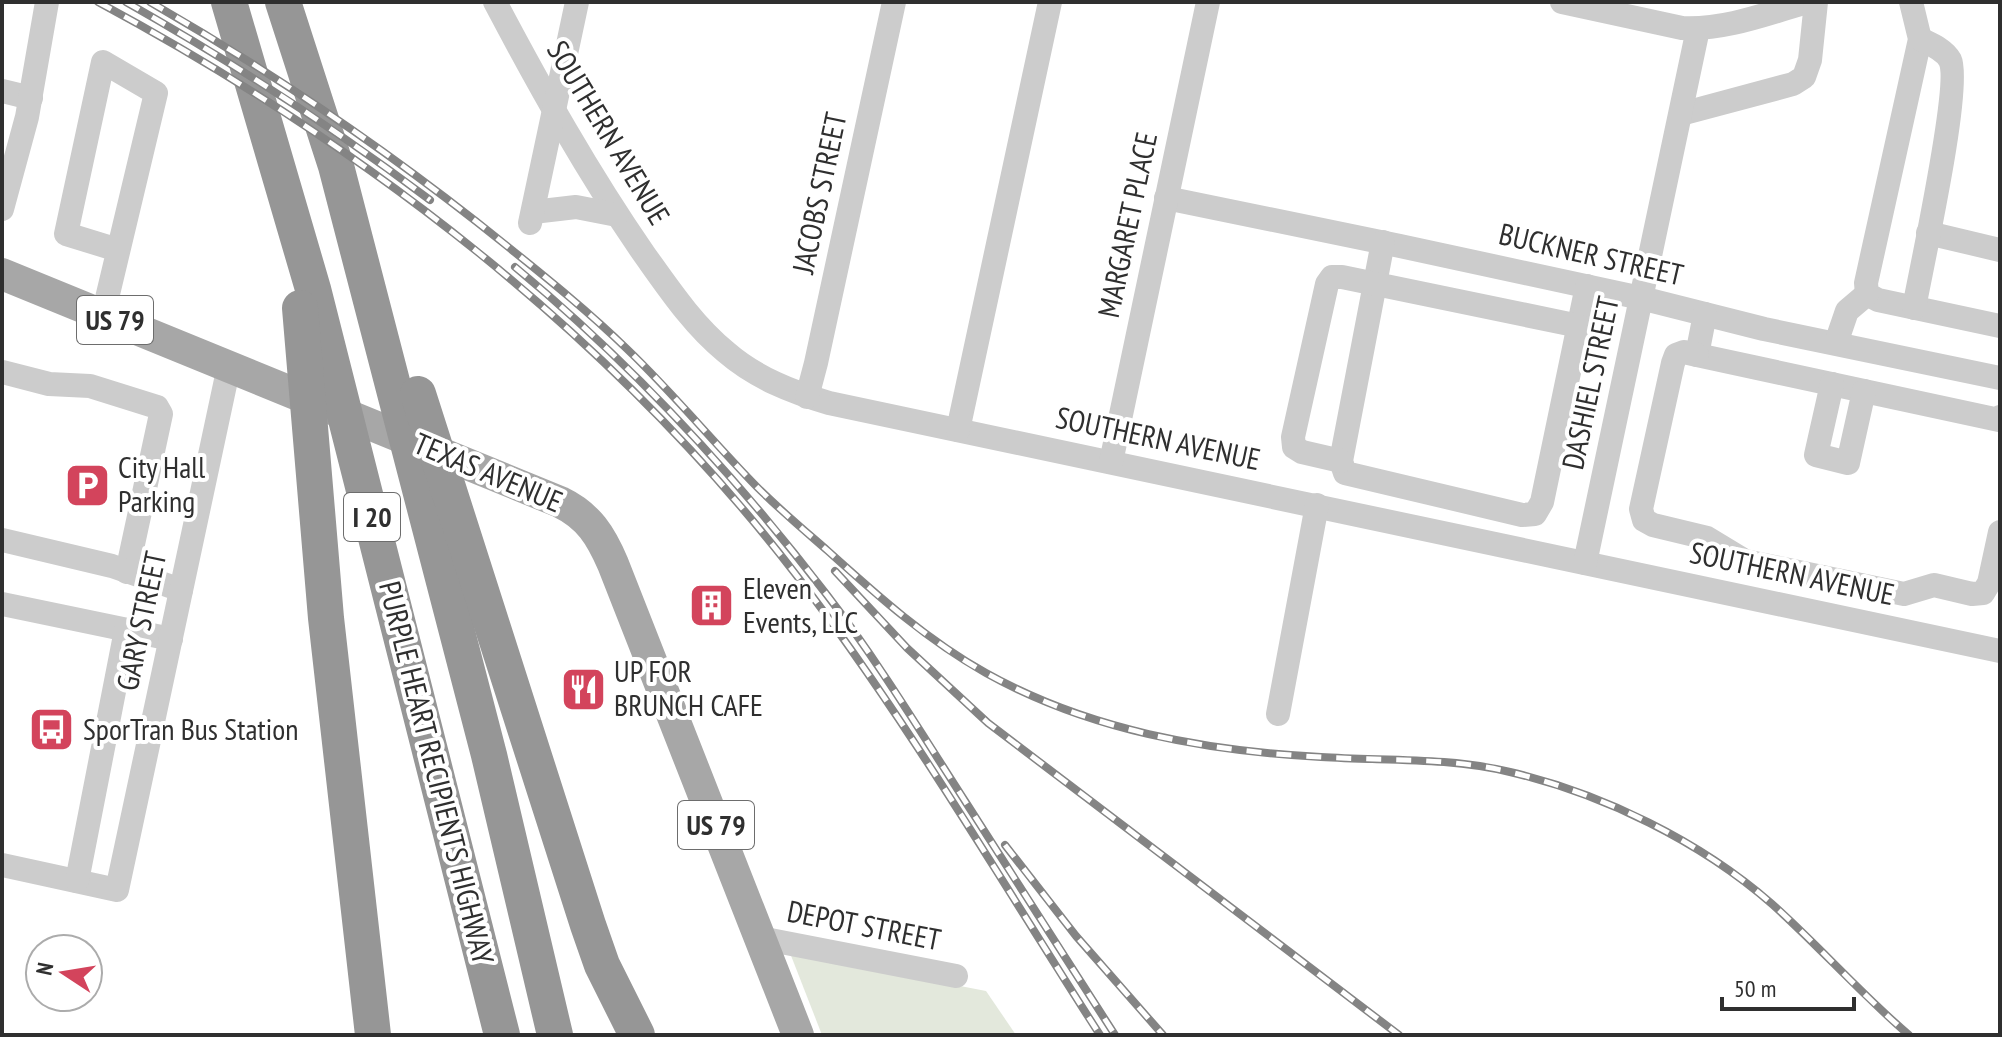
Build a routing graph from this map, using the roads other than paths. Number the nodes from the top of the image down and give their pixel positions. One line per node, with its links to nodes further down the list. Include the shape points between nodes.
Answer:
1 (47, 2): 16 (street)
2 (229, 2): 22 (highway, PURPLE HEART RECIPIENTS HIGHWAY / I 20)
3 (283, 2): 19 (highway, PURPLE HEART RECIPIENTS HIGHWAY / I 20)
4 (495, 2): 17 (street, SOUTHERN AVENUE)
5 (577, 2): 17 (street)
6 (894, 2): 45 (street, JACOBS STREET)
7 (1050, 2): 47 (street)
8 (1208, 2): 20 (street, MARGARET PLACE)
9 (1562, 2): 13 (street)
10 (1807, 2): 13 (street)
11 (1816, 2): 18 (street, via 1804,77)
12 (1911, 2): 14 (street)
13 (1698, 29): 18 (street, DASHIEL STREET)
14 (1920, 39): 24 (street, via 1950,60 1953,78); 31 (street)
15 (2, 91): 16 (street)
16 (31, 98): 21 (street)
17 (553, 113): 23 (street, SOUTHERN AVENUE); 23 (street, via 532,217 576,207)
18 (1681, 114): 32 (street, DASHIEL STREET)
19 (336, 166): 69 (highway, PURPLE HEART RECIPIENTS HIGHWAY / I 20, via 474,694); 70 (highway, via 412,374 588,925)
20 (1166, 198): 25 (street, BUCKNER STREET); 49 (street, MARGARET PLACE)
21 (2, 209)
22 (292, 214): 63 (highway, PURPLE HEART RECIPIENTS HIGHWAY / I 20); 66 (highway, via 326,618)
23 (617, 215): 45 (street, SOUTHERN AVENUE, via 700,328 745,367)
24 (1928, 233): 27 (street); 33 (street)
25 (1383, 242): 29 (street); 30 (street, BUCKNER STREET)
26 (118, 250): 26 (street, via 156,93 103,62 66,234); 35 (street)
27 (2000, 250)
28 (2, 274): 35 (main road, TEXAS AVENUE / US 79)
29 (1375, 283): 36 (street); 48 (street); 48 (street, via 1332,277 1327,284 1293,437 1294,447 1302,452)
30 (1587, 286): 32 (street, BUCKNER STREET); 36 (street)
31 (1867, 294): 33 (street); 38 (street, via 1847,311)
32 (1641, 298): 34 (street, BUCKNER STREET); 53 (street, DASHIEL STREET)
33 (1914, 308): 37 (street)
34 (1705, 314): 38 (street, BUCKNER STREET); 39 (street)
35 (103, 315): 40 (main road, TEXAS AVENUE / US 79)
36 (1579, 326): 48 (street, via 1542,502 1535,514 1356,478 1345,473)
37 (2000, 326)
38 (1836, 343): 42 (street, BUCKNER STREET)
39 (1697, 355): 43 (street); 51 (street, via 1684,352 1673,363 1641,509 1644,520 1707,538 1745,561 1904,594 1934,585 1983,593)
40 (229, 366): 55 (street, GARY STREET); 64 (main road, TEXAS AVENUE / US 79, via 519,485 581,514 596,529)
41 (2, 372): 54 (street, via 49,384 90,386 157,407 161,414)
42 (2000, 378)
43 (1832, 384): 44 (street); 44 (street, via 1816,455 1848,463)
44 (1864, 391): 46 (street)
45 (807, 397): 47 (street, SOUTHERN AVENUE)
46 (2000, 419)
47 (958, 430): 49 (street, SOUTHERN AVENUE)
48 (1341, 461)
49 (1111, 462): 50 (street, SOUTHERN AVENUE)
50 (1317, 505): 53 (street, SOUTHERN AVENUE); 60 (street)
51 (2000, 532)
52 (2, 540): 54 (street)
53 (1585, 563): 59 (street, SOUTHERN AVENUE)
54 (127, 572): 55 (street)
55 (181, 590): 58 (street, GARY STREET)
56 (2, 604): 57 (street)
57 (126, 630): 58 (street); 62 (street)
58 (171, 639): 62 (street, GARY STREET, via 117,890)
59 (2000, 651)
60 (1278, 714)
61 (2, 865): 62 (street)
62 (77, 881)
63 (476, 937): 67 (highway); 68 (highway, PURPLE HEART RECIPIENTS HIGHWAY / I 20)
64 (760, 938): 65 (street, DEPOT STREET); 71 (main road, TEXAS AVENUE / US 79)
65 (956, 976)
66 (373, 1035)
67 (488, 1035)
68 (502, 1035)
69 (555, 1035)
70 (637, 1035)
71 (798, 1035)

